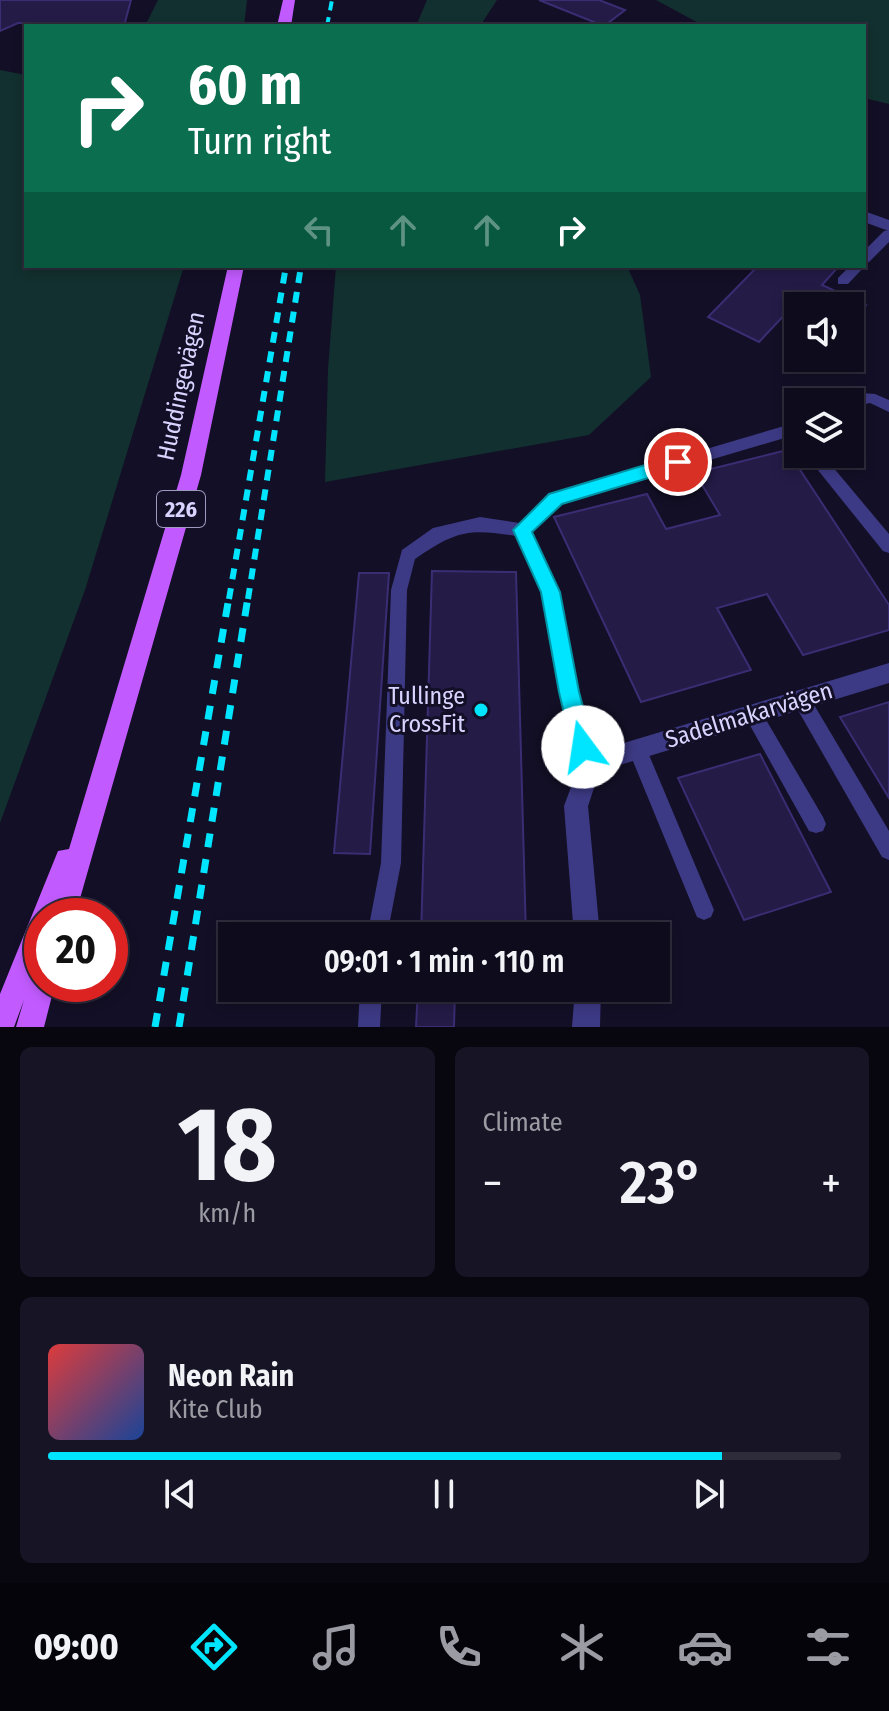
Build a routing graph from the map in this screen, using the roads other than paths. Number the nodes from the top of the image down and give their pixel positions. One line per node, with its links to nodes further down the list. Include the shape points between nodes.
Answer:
1 (289, 0): 2 (main road)
2 (284, 24)
3 (866, 217): 4 (street)
4 (889, 226)
5 (889, 234): 6 (lane)
6 (866, 257)
7 (236, 268): 19 (main road, Huddingevägen / 226, via 191,475)
8 (856, 268): 9 (lane)
9 (843, 281)
10 (864, 397): 11 (lane)
11 (889, 407)
12 (784, 435): 14 (lane, via 556,499)
13 (825, 468): 15 (lane)
14 (522, 530): 21 (lane, via 550,592); 27 (lane, via 480,523 439,533 408,555 399,590 395,647 391,863)
15 (889, 546)
16 (889, 673): 17 (street, Sadelmakarvägen)
17 (801, 699): 18 (street, Sadelmakarvägen); 23 (lane)
18 (753, 714): 20 (street, Sadelmakarvägen); 22 (lane)
19 (112, 749): 24 (main road, Huddingevägen / 226); 25 (main road, Huddingevägen / 226)
20 (637, 749): 21 (street, Sadelmakarvägen, via 602,760); 26 (lane)
21 (590, 774): 28 (street, via 576,806)
22 (816, 824)
23 (889, 850)
24 (52, 898)
25 (67, 898)
26 (704, 910)
27 (380, 922)
28 (586, 922)
29 (24, 967): 33 (main road)
30 (37, 1002): 34 (main road)
31 (370, 1002): 35 (lane)
32 (587, 1002): 36 (street)
33 (0, 1027)
34 (30, 1027)
35 (369, 1027)
36 (586, 1027)

